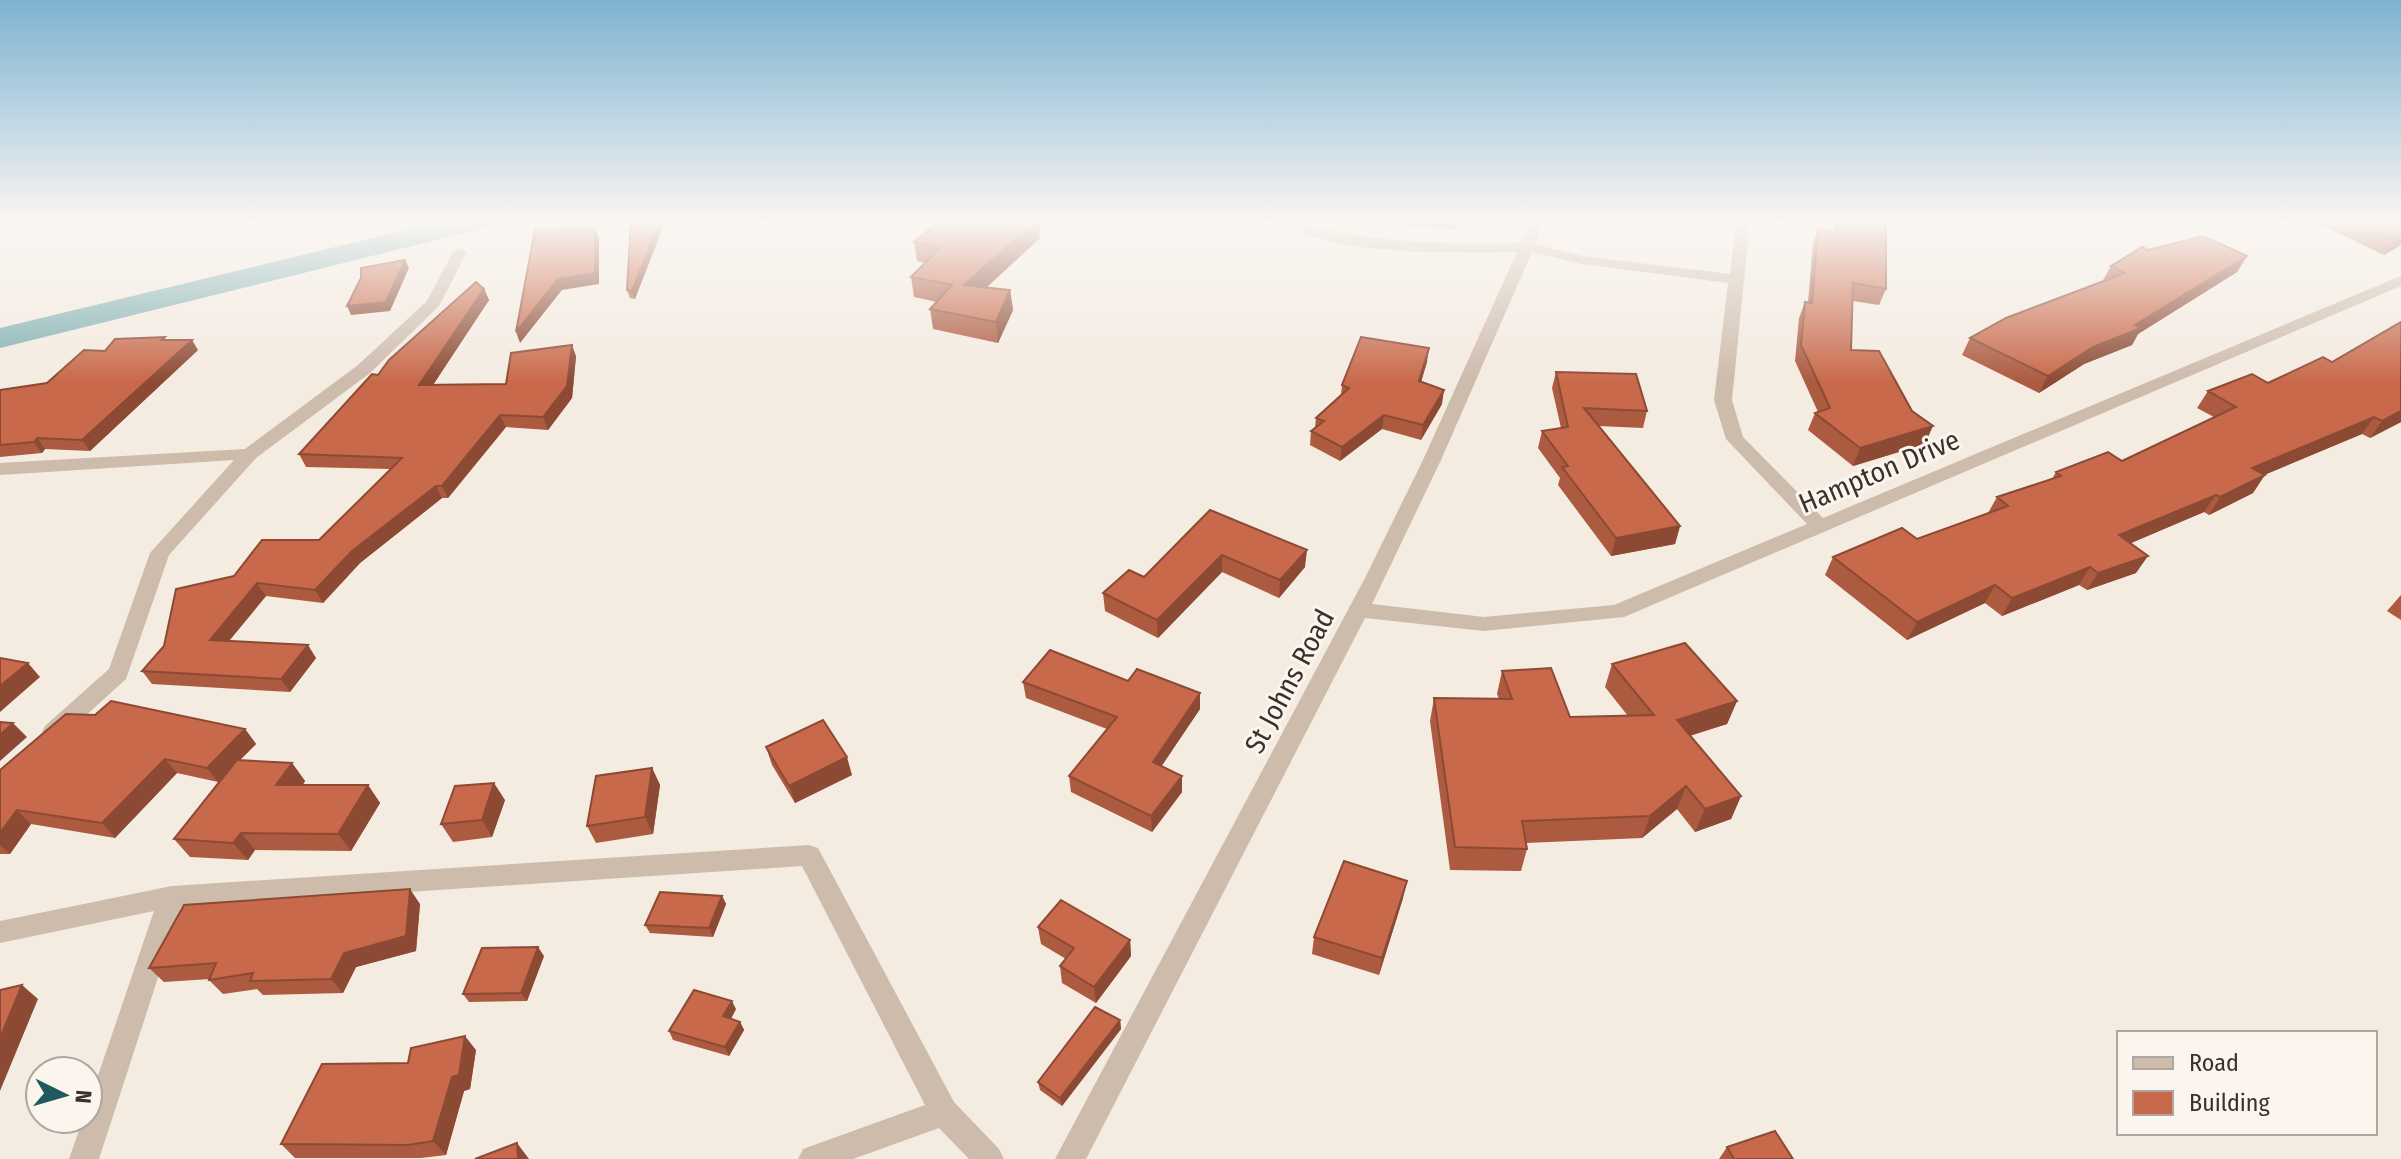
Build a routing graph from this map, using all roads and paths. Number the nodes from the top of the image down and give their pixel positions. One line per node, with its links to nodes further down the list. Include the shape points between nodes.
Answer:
1 (449, 274): 7 (street, via 434,303 364,369)
2 (1515, 274): 10 (street, St Johns Road)
3 (1696, 274): 5 (street)
4 (1737, 274): 5 (street)
5 (1736, 279): 9 (street, via 1723,400 1735,439)
6 (2401, 281): 9 (street, Hampton Drive)
7 (250, 454): 8 (street); 11 (street, via 160,553 118,673)
8 (0, 469)
9 (1820, 526): 10 (street, Hampton Drive, via 1617,612 1484,624)
10 (1360, 610): 18 (street, St Johns Road)
11 (35, 747)
12 (172, 897): 13 (street); 14 (street, via 809,855); 15 (street)
13 (0, 932)
14 (944, 1112): 16 (street); 17 (street)
15 (84, 1159)
16 (813, 1159)
17 (989, 1159)
18 (1070, 1159)

